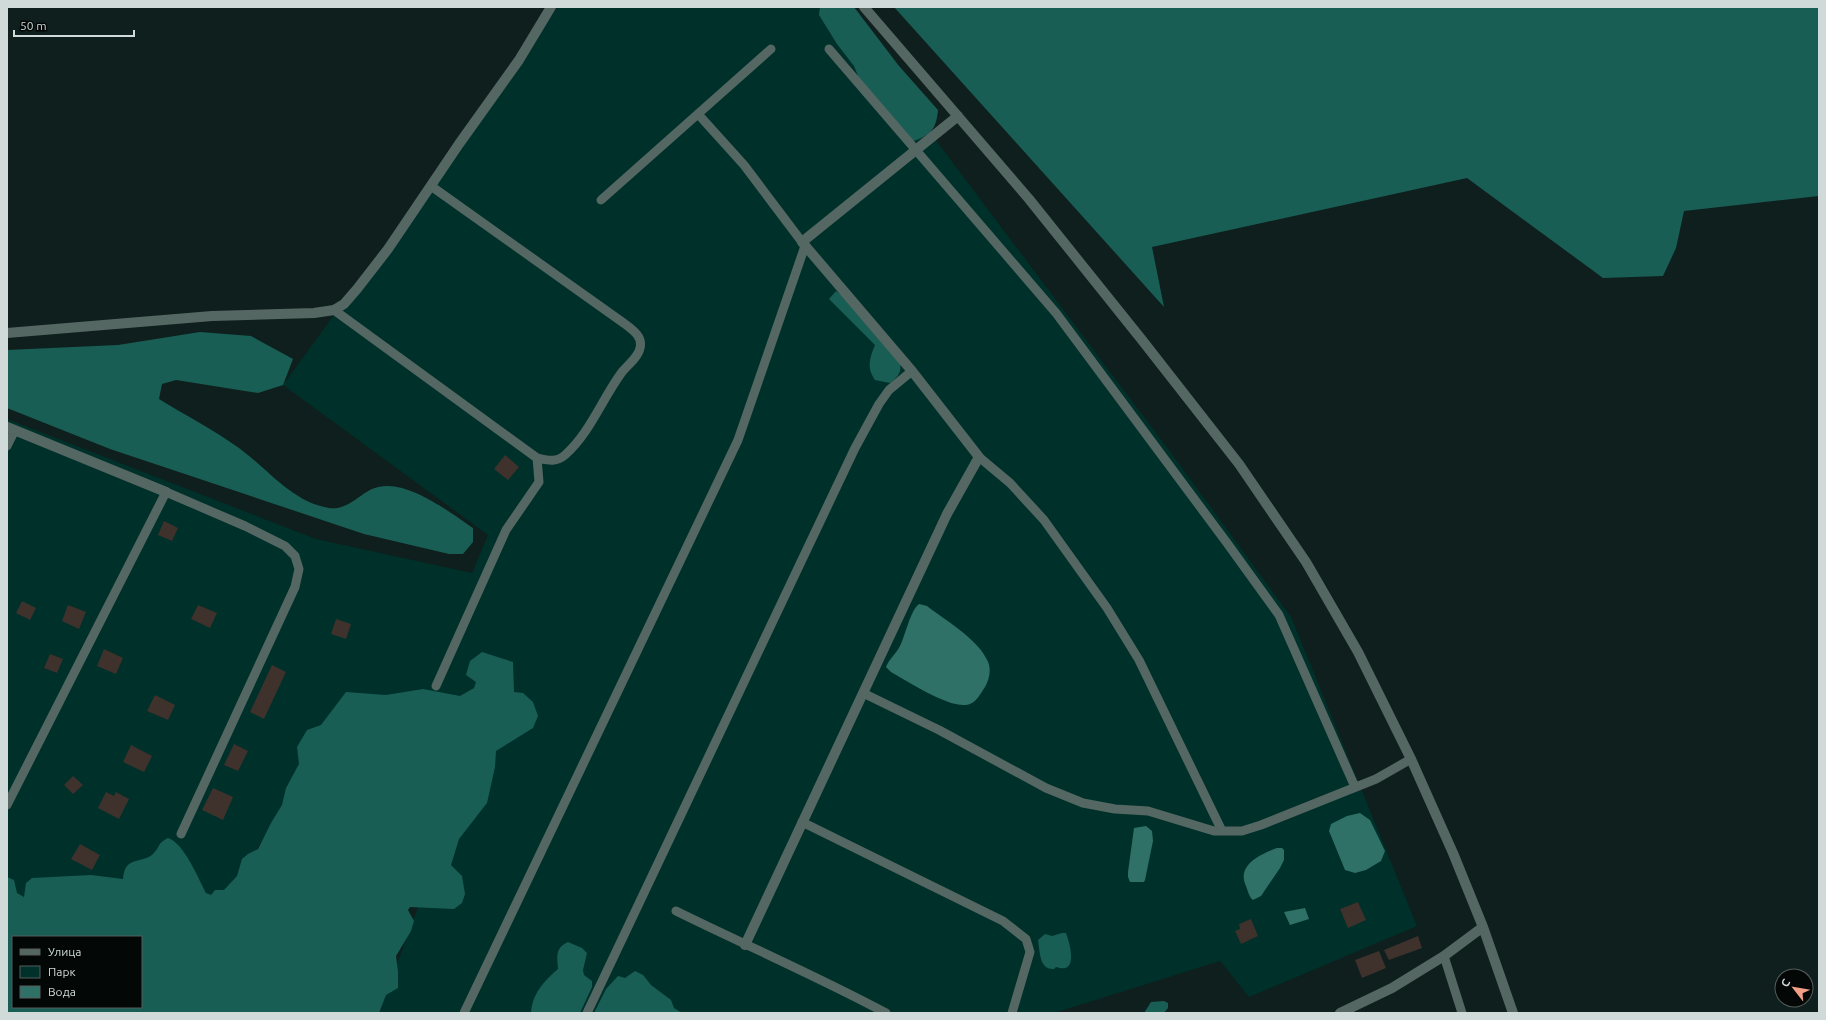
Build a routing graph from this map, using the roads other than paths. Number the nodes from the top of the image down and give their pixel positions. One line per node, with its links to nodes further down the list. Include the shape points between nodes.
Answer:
1 (551, 7): 8 (street, via 519,60)
2 (864, 7): 6 (street)
3 (771, 49): 5 (lane)
4 (829, 49): 7 (lane)
5 (698, 114): 9 (lane); 10 (lane, via 744,165)
6 (958, 116): 7 (street); 21 (street, via 1142,340 1238,464 1310,568 1358,652)
7 (916, 149): 10 (street); 22 (lane, via 1056,313 1279,615)
8 (431, 186): 11 (street, via 384,255 344,304); 17 (lane, via 625,324 640,340 640,349 614,383 584,434 564,456 553,461)
9 (601, 200)
10 (803, 244): 13 (street); 31 (lane, via 738,440)
11 (334, 310): 12 (street, via 314,314 212,316); 17 (lane)
12 (7, 333)
13 (912, 371): 16 (street); 32 (lane, via 890,390 879,404 855,448)
14 (11, 429): 15 (lane); 18 (street)
15 (7, 446)
16 (979, 457): 20 (street, via 947,514); 25 (lane, via 1010,483 1044,520 1107,608 1139,660)
17 (537, 458): 19 (lane, via 539,482 506,530)
18 (166, 492): 23 (lane); 26 (lane, via 285,546 295,556 299,569 295,587)
19 (436, 686)
20 (863, 694): 24 (street); 25 (lane, via 939,730 1046,788 1083,803 1115,809 1148,811)
21 (1411, 759): 22 (lane, via 1376,779); 28 (street)
22 (1355, 787): 25 (lane, via 1242,831)
23 (7, 805)
24 (802, 822): 29 (street); 34 (lane, via 1003,922 1026,939 1030,952)
25 (1222, 831)
26 (181, 834)
27 (676, 911): 29 (lane)
28 (1484, 927): 30 (street); 37 (street)
29 (745, 945): 33 (lane)
30 (1444, 956): 35 (street, via 1392,988); 36 (lane)
31 (464, 1013)
32 (587, 1013)
33 (886, 1013)
34 (1012, 1013)
35 (1340, 1013)
36 (1462, 1013)
37 (1513, 1013)

